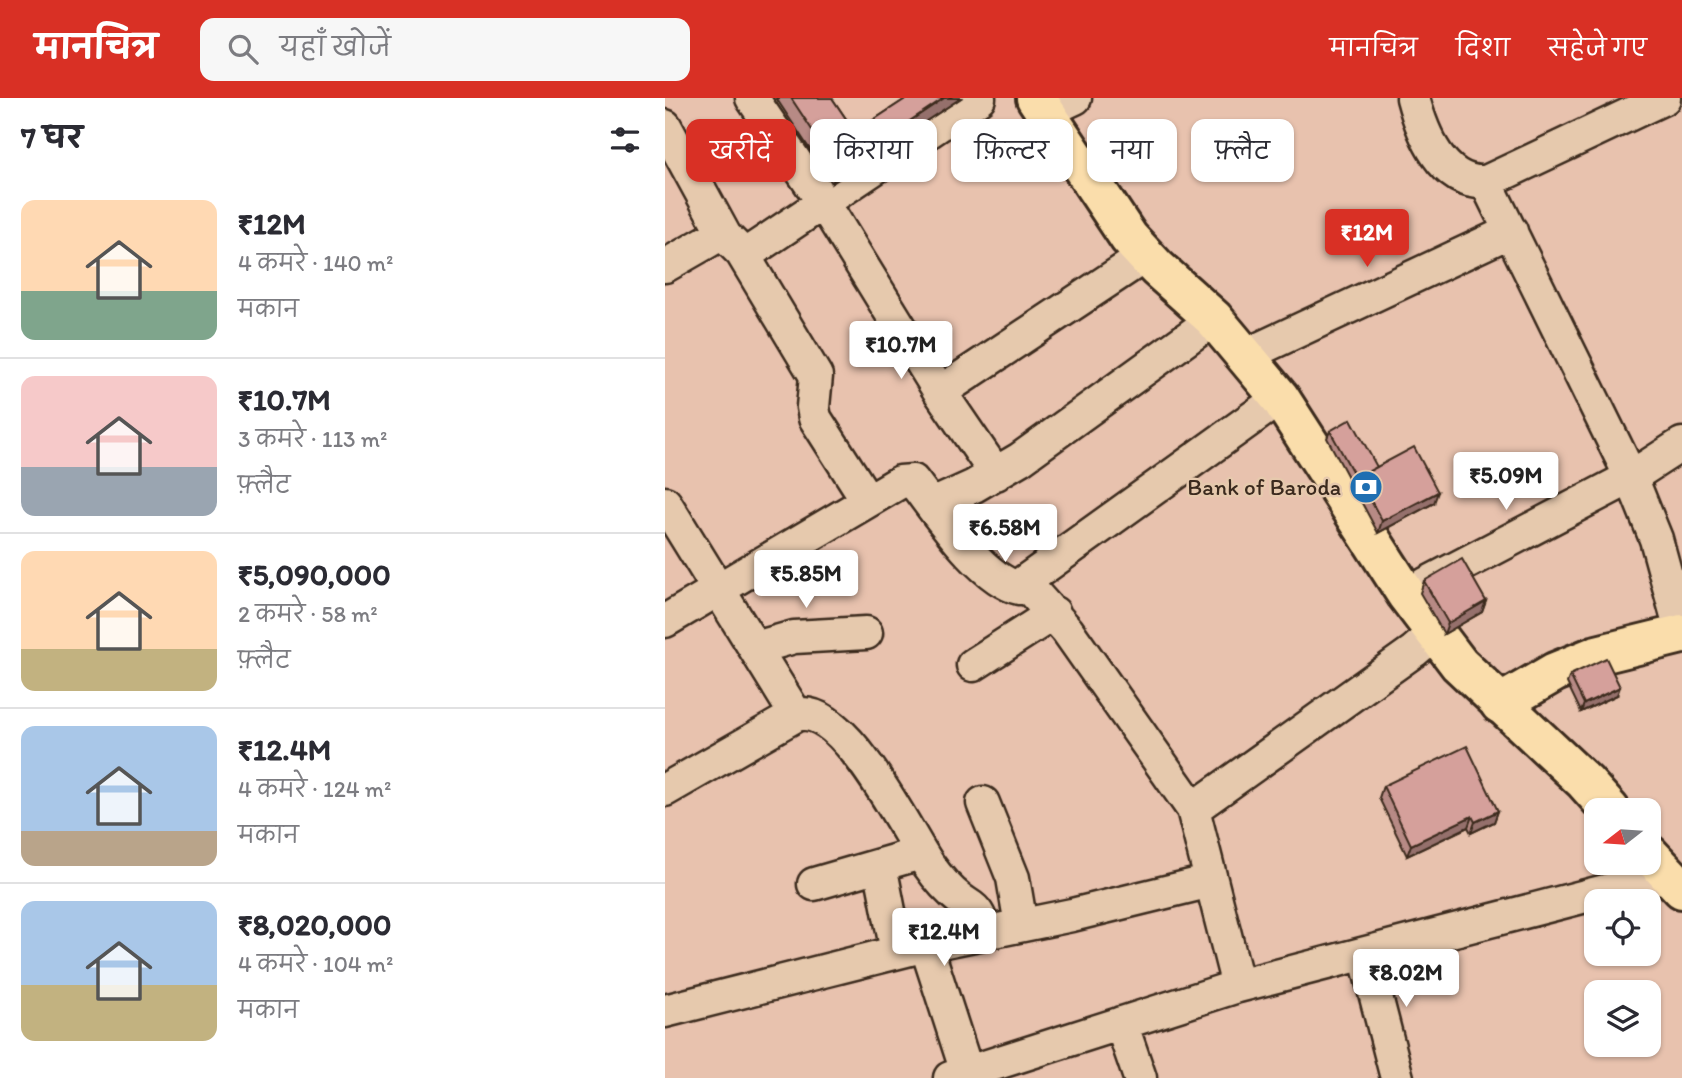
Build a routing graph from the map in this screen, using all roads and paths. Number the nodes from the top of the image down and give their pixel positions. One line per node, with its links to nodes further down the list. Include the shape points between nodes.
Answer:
1 (752, 98): 8 (street)
2 (979, 98): 8 (street)
3 (1413, 98): 7 (street, via 1420,125 1435,153 1462,178)
4 (1664, 98): 7 (street)
5 (1052, 103): 11 (main road, via 1115,219)
6 (665, 126): 10 (street)
7 (1486, 181): 9 (street)
8 (823, 202): 10 (street, via 751,251); 15 (street)
9 (1511, 231): 14 (street); 19 (street)
10 (734, 244): 12 (street, via 712,238); 20 (street, via 816,376 815,418)
11 (1145, 256): 13 (main road); 15 (street)
12 (665, 266)
13 (1215, 319): 14 (main road); 18 (street)
14 (1246, 355): 16 (main road)
15 (940, 392): 18 (street)
16 (1279, 398): 23 (street); 25 (main road)
17 (1682, 443): 19 (street)
18 (996, 474): 22 (street)
19 (1631, 477): 25 (street); 30 (street, via 1656,539)
20 (868, 501): 22 (street, via 900,482 913,481); 24 (street)
21 (665, 503): 24 (street)
22 (932, 505): 23 (street, via 977,560 1006,585 1019,588)
23 (1024, 582): 26 (street)
24 (719, 590): 27 (street); 31 (street)
25 (1406, 594): 29 (main road)
26 (1054, 613): 32 (street); 38 (street)
27 (665, 621)
28 (866, 633): 31 (street, via 794,637)
29 (1435, 633): 33 (main road); 38 (street)
30 (1682, 634): 33 (main road, via 1597,655 1555,672)
31 (755, 648): 34 (street)
32 (972, 665)
33 (1500, 704): 36 (main road)
34 (796, 715): 35 (street); 39 (street, via 806,712 817,717 847,739 881,784)
35 (665, 790)
36 (1599, 798)
37 (983, 803): 44 (street, via 1013,878)
38 (1193, 809): 42 (street)
39 (921, 853): 40 (street); 45 (street, via 944,885 976,910)
40 (880, 865): 43 (street); 46 (street)
41 (1666, 873): 47 (street)
42 (1211, 881): 44 (street); 48 (street)
43 (814, 884)
44 (1021, 925): 45 (street)
45 (985, 933): 46 (street)
46 (911, 949): 49 (street); 51 (street)
47 (1365, 954): 48 (street); 53 (street)
48 (1238, 986): 50 (street)
49 (665, 1011)
50 (1121, 1023): 51 (street); 52 (street)
51 (959, 1075)
52 (1140, 1078)
53 (1397, 1078)

